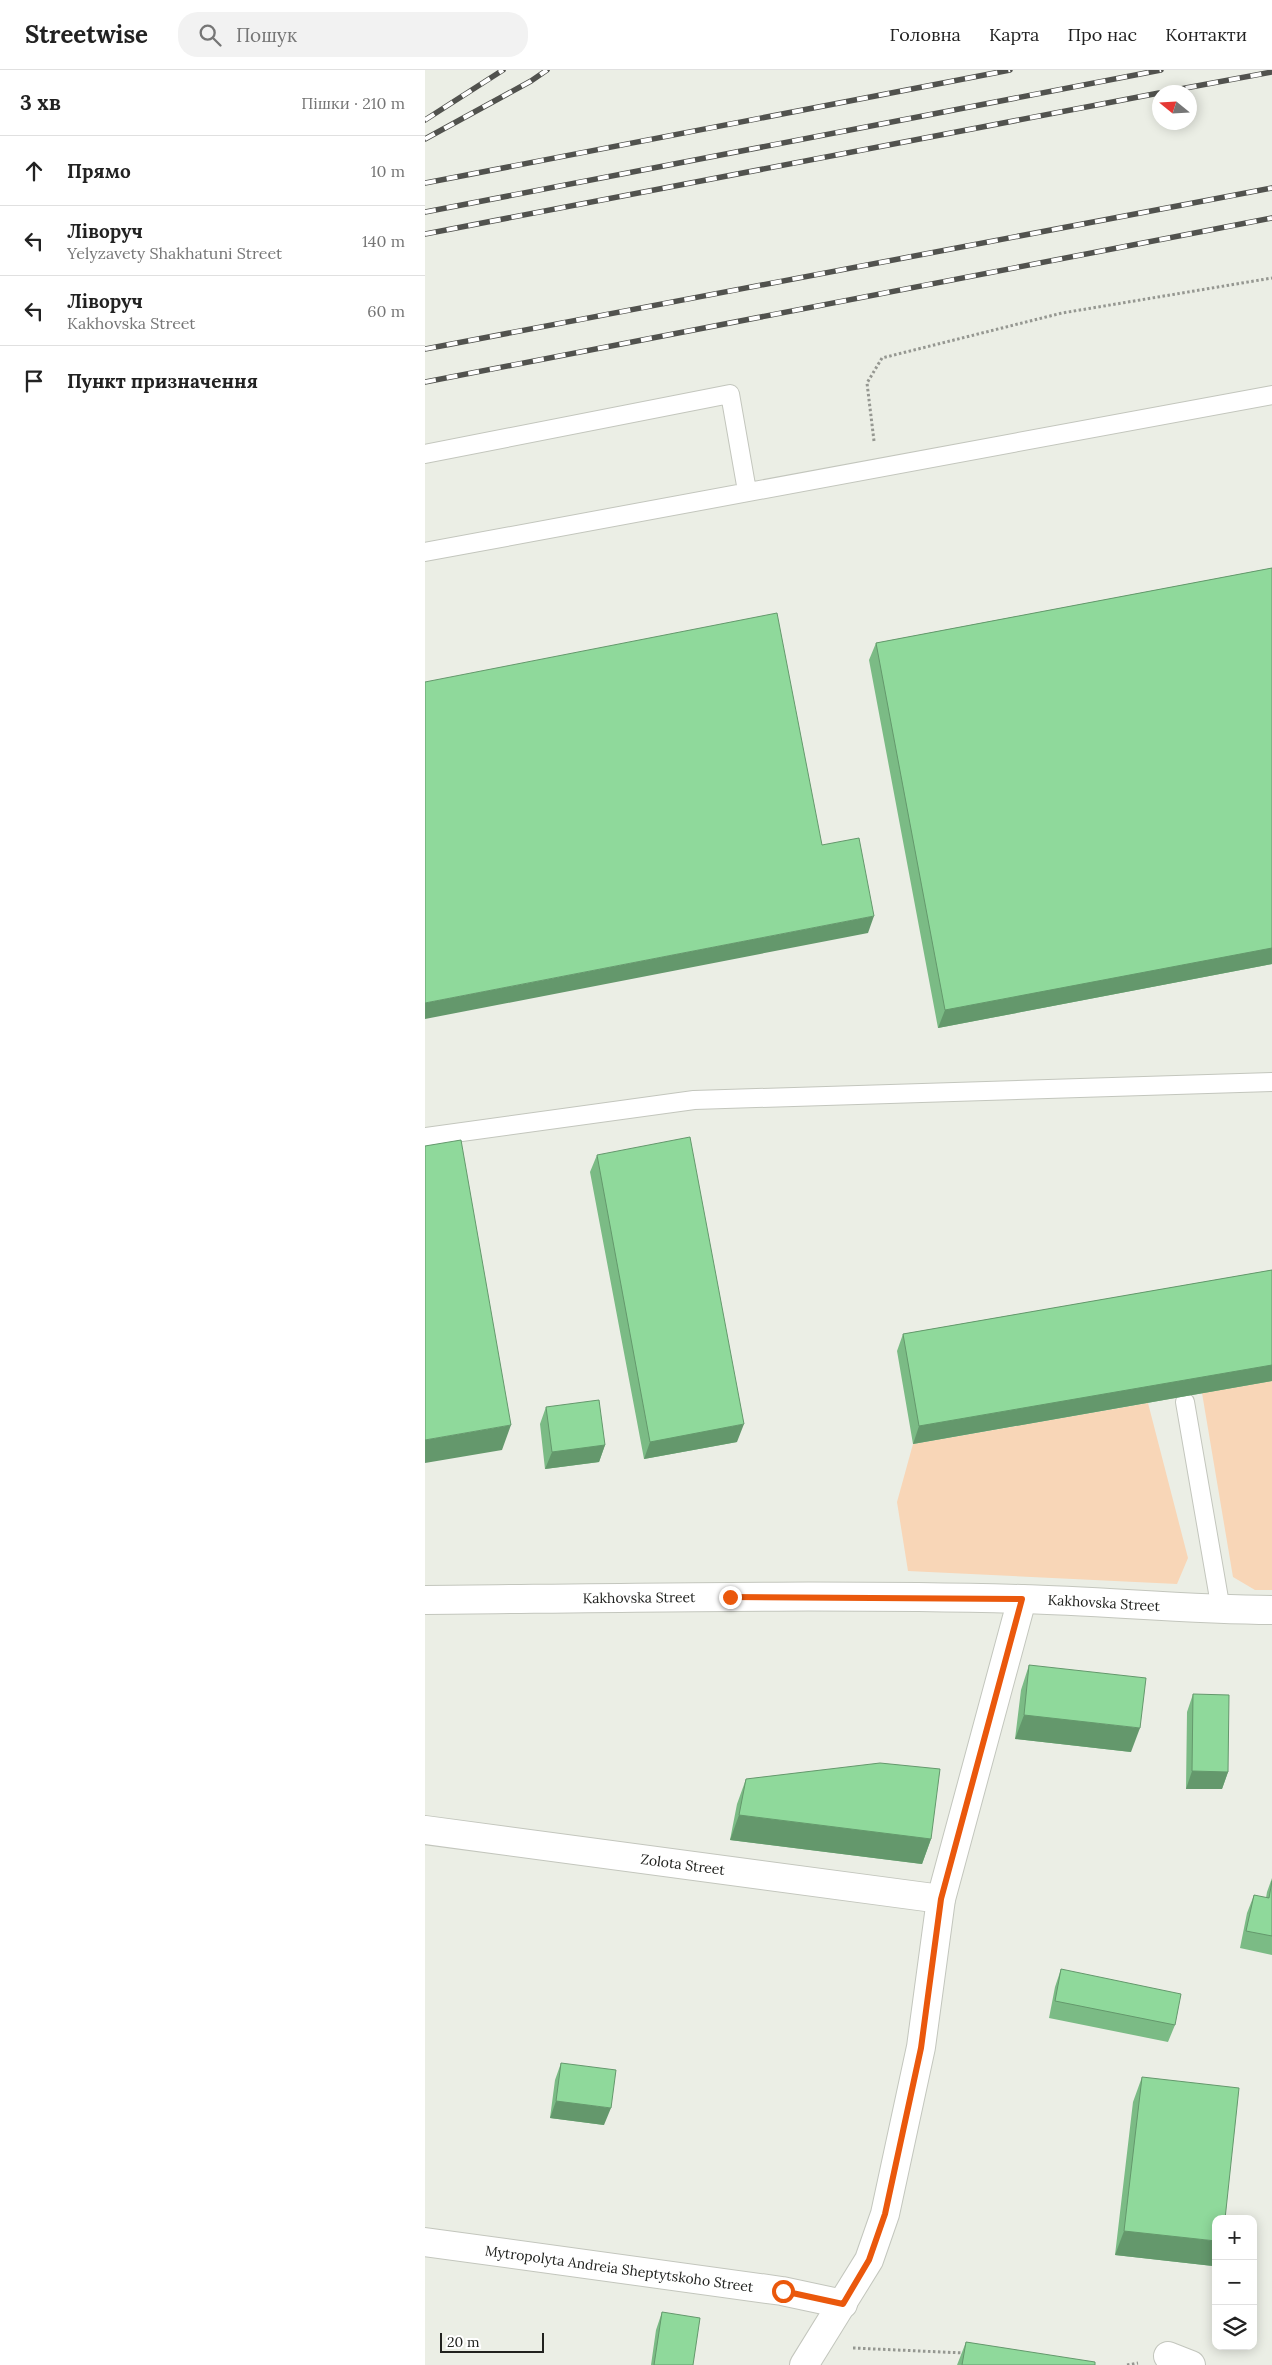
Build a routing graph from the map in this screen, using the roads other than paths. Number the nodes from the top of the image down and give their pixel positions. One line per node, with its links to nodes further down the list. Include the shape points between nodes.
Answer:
1 (1272, 395): 3 (lane)
2 (425, 454): 3 (lane, via 730,394)
3 (747, 491): 4 (lane)
4 (425, 552)
5 (1272, 1082): 6 (lane, via 693,1100)
6 (425, 1137)
7 (1185, 1402): 10 (lane)
8 (1022, 1599): 9 (street, Kakhovska Street); 10 (street, Kakhovska Street); 13 (street)
9 (425, 1600)
10 (1221, 1610): 11 (street, Kakhovska Street)
11 (1272, 1610)
12 (425, 1830): 13 (street, Zolota Street)
13 (941, 1899): 15 (street, via 921,2048 885,2214 869,2260)
14 (425, 2242): 15 (street, Mytropolyta Andreia Sheptytskoho Street, via 783,2291)
15 (843, 2304): 16 (street)
16 (810, 2355)

